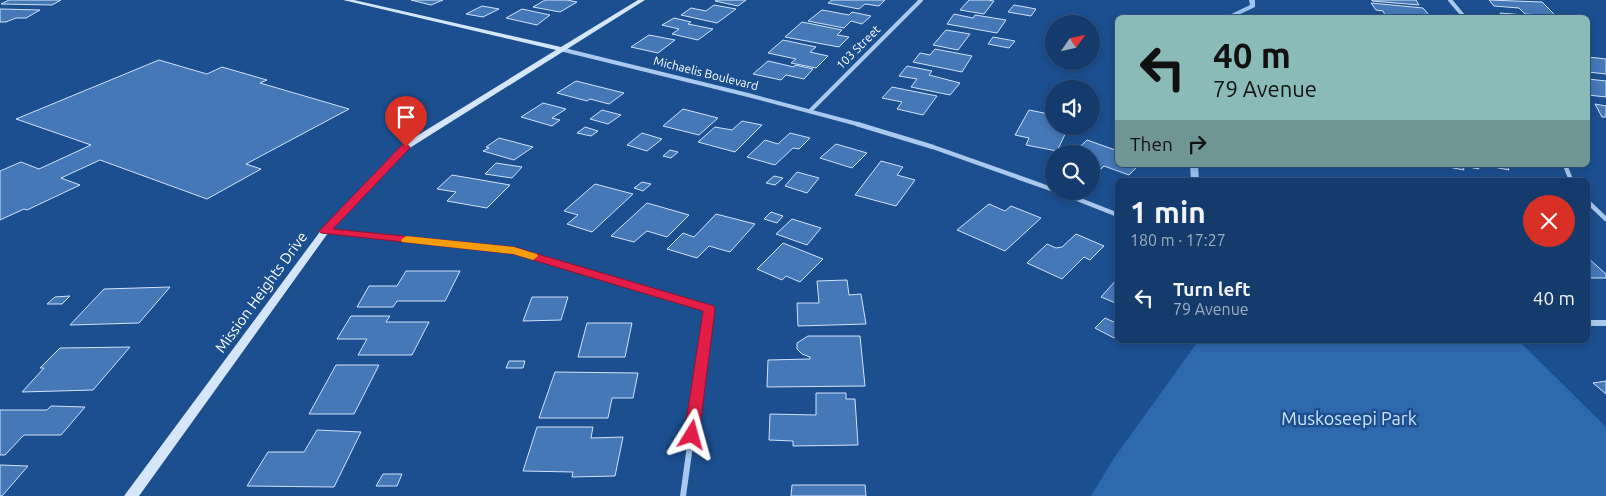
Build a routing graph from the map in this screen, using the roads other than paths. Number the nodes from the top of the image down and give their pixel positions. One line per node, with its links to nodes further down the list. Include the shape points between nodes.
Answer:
1 (348, 0): 6 (street, Michaelis Boulevard)
2 (642, 0): 6 (street, Mission Heights Drive)
3 (921, 0): 7 (street, 103 Street)
4 (1450, 0): 5 (street)
5 (1462, 15)
6 (560, 49): 7 (street, Michaelis Boulevard); 13 (street, Mission Heights Drive, via 406,147)
7 (811, 110): 8 (street, Michaelis Boulevard, via 926,143)
8 (1045, 187)
9 (1079, 200): 11 (street, Michaelis Boulevard)
10 (1590, 204): 12 (street)
11 (1115, 214)
12 (1606, 219)
13 (325, 231): 16 (street, Mission Heights Drive); 17 (street, via 514,251 709,309)
14 (1590, 323): 15 (street)
15 (1606, 323)
16 (130, 496)
17 (683, 496)

